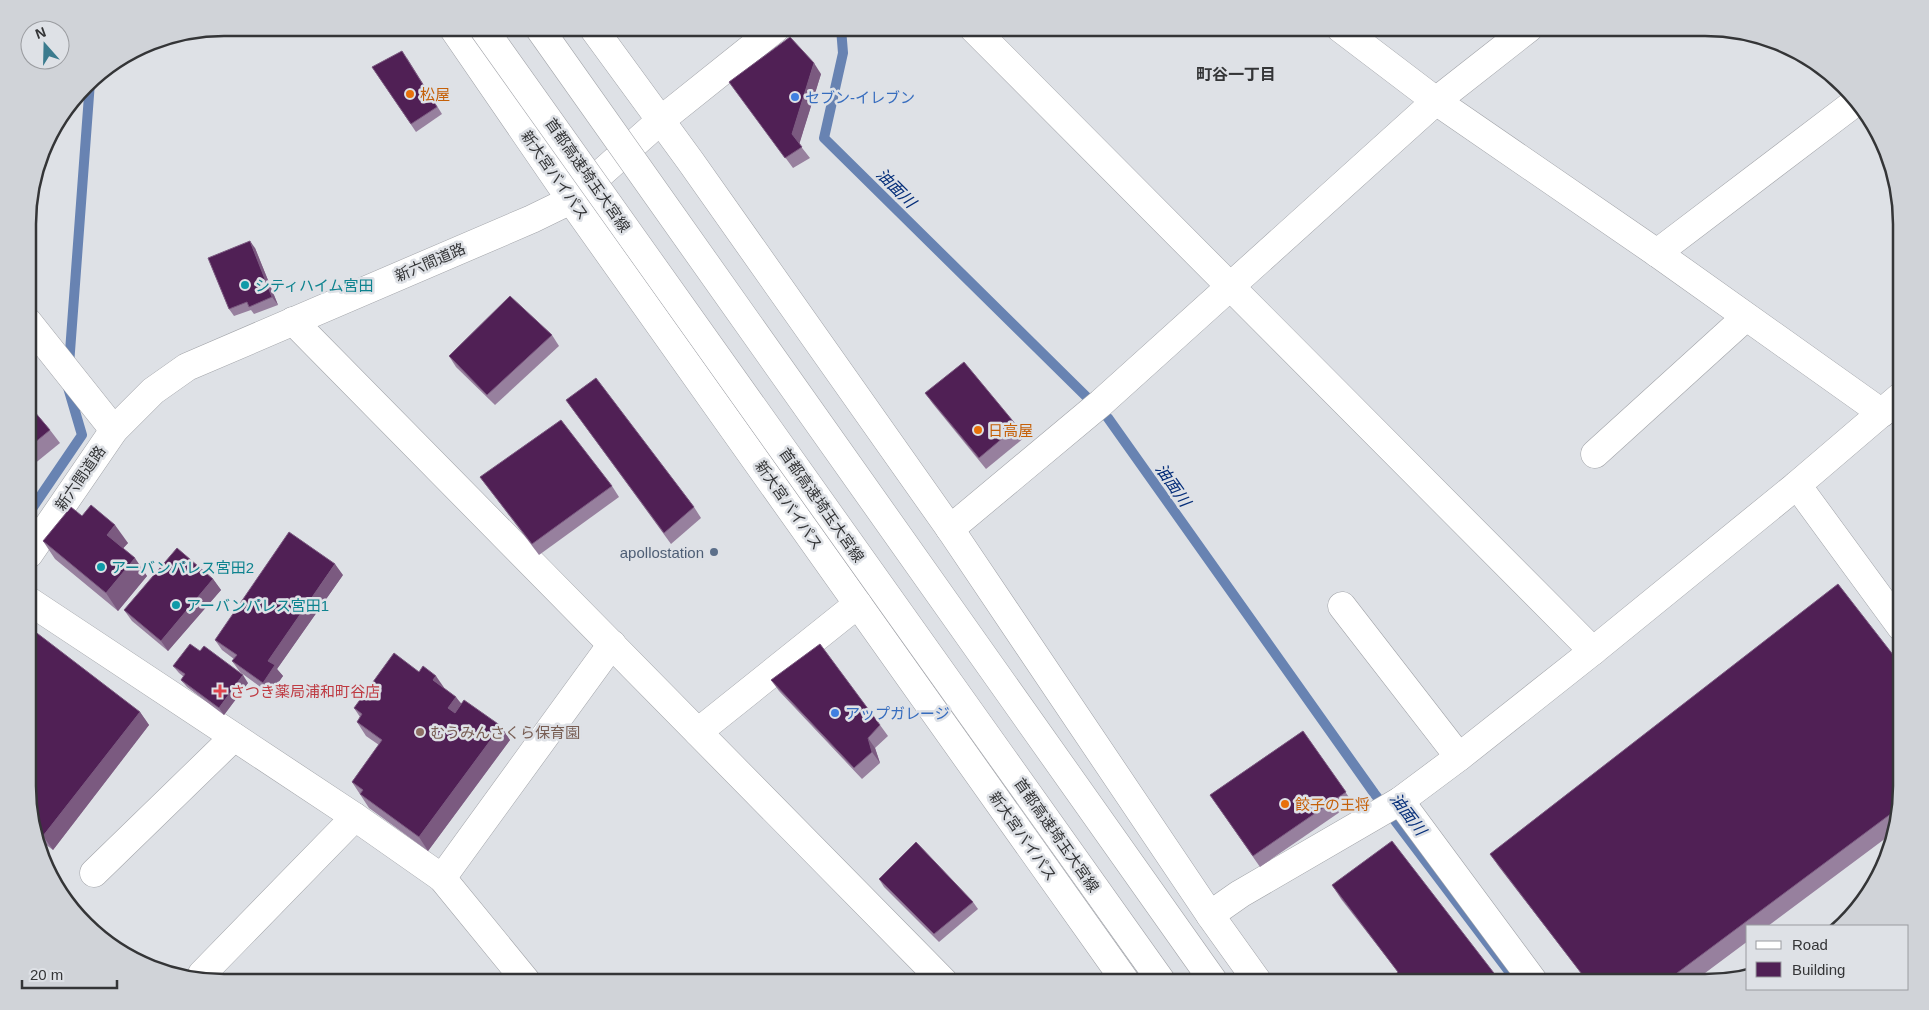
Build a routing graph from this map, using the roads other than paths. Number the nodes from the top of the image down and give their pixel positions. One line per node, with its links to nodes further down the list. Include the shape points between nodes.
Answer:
1 (458, 36): 12 (main road, 新大宮バイパス)
2 (490, 36): 42 (main road, 首都高速埼玉大宮線, bridge)
3 (545, 36): 43 (main road, bridge)
4 (599, 36): 11 (main road)
5 (766, 36): 11 (main road, 新六間道路)
6 (981, 36): 14 (main road)
7 (1350, 36): 9 (main road)
8 (1519, 36): 9 (main road)
9 (1436, 102): 13 (main road); 14 (main road)
10 (1850, 105): 13 (main road)
11 (661, 120): 12 (main road, 新六間道路); 22 (main road)
12 (571, 200): 16 (main road, 新六間道路); 24 (main road, 新大宮バイパス)
13 (1657, 254): 15 (main road)
14 (1230, 286): 22 (main road, via 1096,407); 29 (main road)
15 (1746, 317): 18 (main road); 20 (main road)
16 (294, 321): 19 (main road, 新六間道路, via 187,367 153,391); 28 (main road)
17 (36, 332): 19 (main road)
18 (1891, 405): 21 (main road)
19 (114, 430): 23 (main road, 新六間道路)
20 (1595, 454)
21 (1797, 485): 27 (main road); 29 (main road)
22 (950, 529): 37 (main road)
23 (36, 544)
24 (858, 604): 30 (main road); 41 (main road, 新大宮バイパス)
25 (36, 606): 31 (main road)
26 (1342, 606): 32 (main road)
27 (1893, 616)
28 (612, 644): 30 (main road); 36 (main road)
29 (1593, 651): 32 (main road)
30 (698, 732): 40 (main road)
31 (234, 737): 34 (main road); 35 (main road)
32 (1459, 757): 33 (main road)
33 (1390, 807): 37 (main road, via 1240,894); 45 (main road)
34 (355, 817): 36 (main road); 38 (main road)
35 (94, 872)
36 (442, 878): 39 (main road)
37 (1210, 915): 44 (main road)
38 (204, 972)
39 (520, 974)
40 (936, 974)
41 (1116, 974)
42 (1156, 974)
43 (1208, 974)
44 (1252, 974)
45 (1527, 974)

